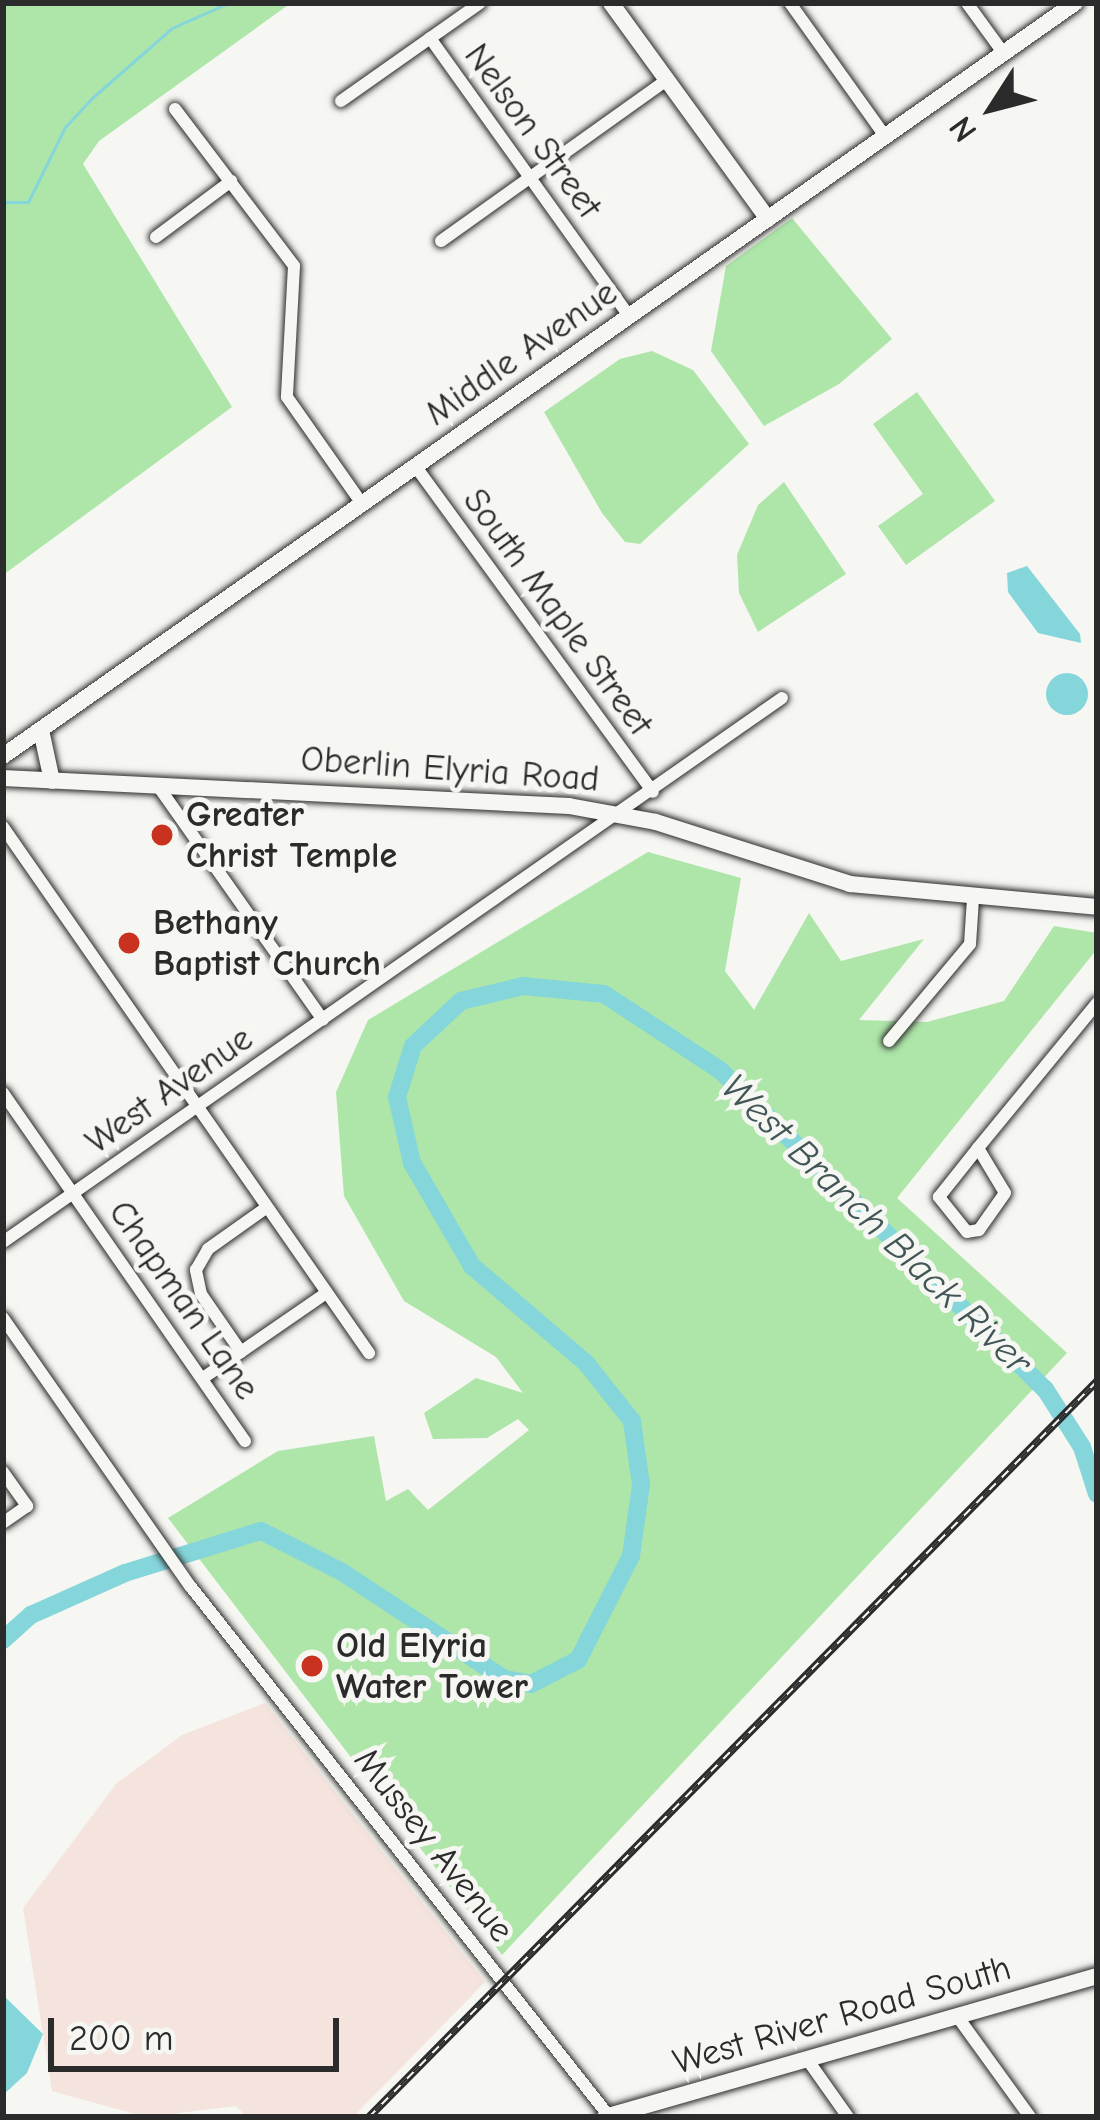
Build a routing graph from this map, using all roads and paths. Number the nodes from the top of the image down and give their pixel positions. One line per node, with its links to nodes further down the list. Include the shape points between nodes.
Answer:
1 (480, 3): 6 (street)
2 (611, 3): 8 (main road)
3 (790, 3): 11 (street)
4 (967, 3): 7 (street)
5 (1075, 3): 7 (main road, Middle Avenue)
6 (430, 38): 9 (street); 12 (street, Nelson Street)
7 (1004, 53): 11 (main road, Middle Avenue)
8 (667, 80): 12 (street); 14 (main road)
9 (341, 101)
10 (175, 110): 13 (street)
11 (885, 136): 14 (main road, Middle Avenue)
12 (530, 178): 16 (street); 17 (street, Nelson Street)
13 (231, 181): 15 (street); 19 (street, via 296,271 287,397)
14 (768, 220): 17 (main road, Middle Avenue)
15 (156, 237)
16 (440, 241)
17 (630, 317): 18 (main road, Middle Avenue)
18 (416, 467): 19 (main road, Middle Avenue); 26 (street, South Maple Street)
19 (363, 505): 21 (main road, Middle Avenue)
20 (782, 698): 26 (street, West Avenue)
21 (41, 730): 22 (main road, Middle Avenue); 24 (main road)
22 (3, 756)
23 (3, 778): 24 (main road, Oberlin Elyria Road)
24 (52, 781): 25 (main road, Oberlin Elyria Road)
25 (158, 786): 27 (main road, Oberlin Elyria Road); 32 (street)
26 (652, 792): 27 (street, West Avenue)
27 (623, 814): 29 (main road, Oberlin Elyria Road, via 850,884); 32 (street, West Avenue)
28 (3, 827): 35 (street)
29 (973, 899): 30 (main road, Oberlin Elyria Road); 33 (street, via 970,944)
30 (1097, 907)
31 (1097, 1003): 36 (street)
32 (322, 1020): 35 (street, West Avenue)
33 (889, 1041)
34 (3, 1093): 37 (street, Chapman Lane)
35 (199, 1106): 37 (street, West Avenue); 38 (street)
36 (978, 1148): 36 (street, via 936,1201 967,1232 993,1215 1004,1187)
37 (73, 1194): 39 (street, West Avenue); 44 (street, Chapman Lane)
38 (266, 1207): 40 (street); 42 (street, via 208,1249 196,1270 201,1294)
39 (3, 1242)
40 (326, 1293): 42 (street); 43 (street)
41 (3, 1318): 51 (street, Mussey Avenue, via 183,1575)
42 (242, 1352): 44 (street)
43 (369, 1354)
44 (203, 1378): 45 (street, Chapman Lane)
45 (245, 1441)
46 (3, 1472): 47 (street, via 27,1507)
47 (3, 1523)
48 (1097, 1976): 49 (main road, West River Road South)
49 (957, 2016): 50 (main road, West River Road South); 53 (street)
50 (806, 2059): 51 (main road, West River Road South); 52 (street)
51 (607, 2116)
52 (848, 2117)
53 (1030, 2117)

